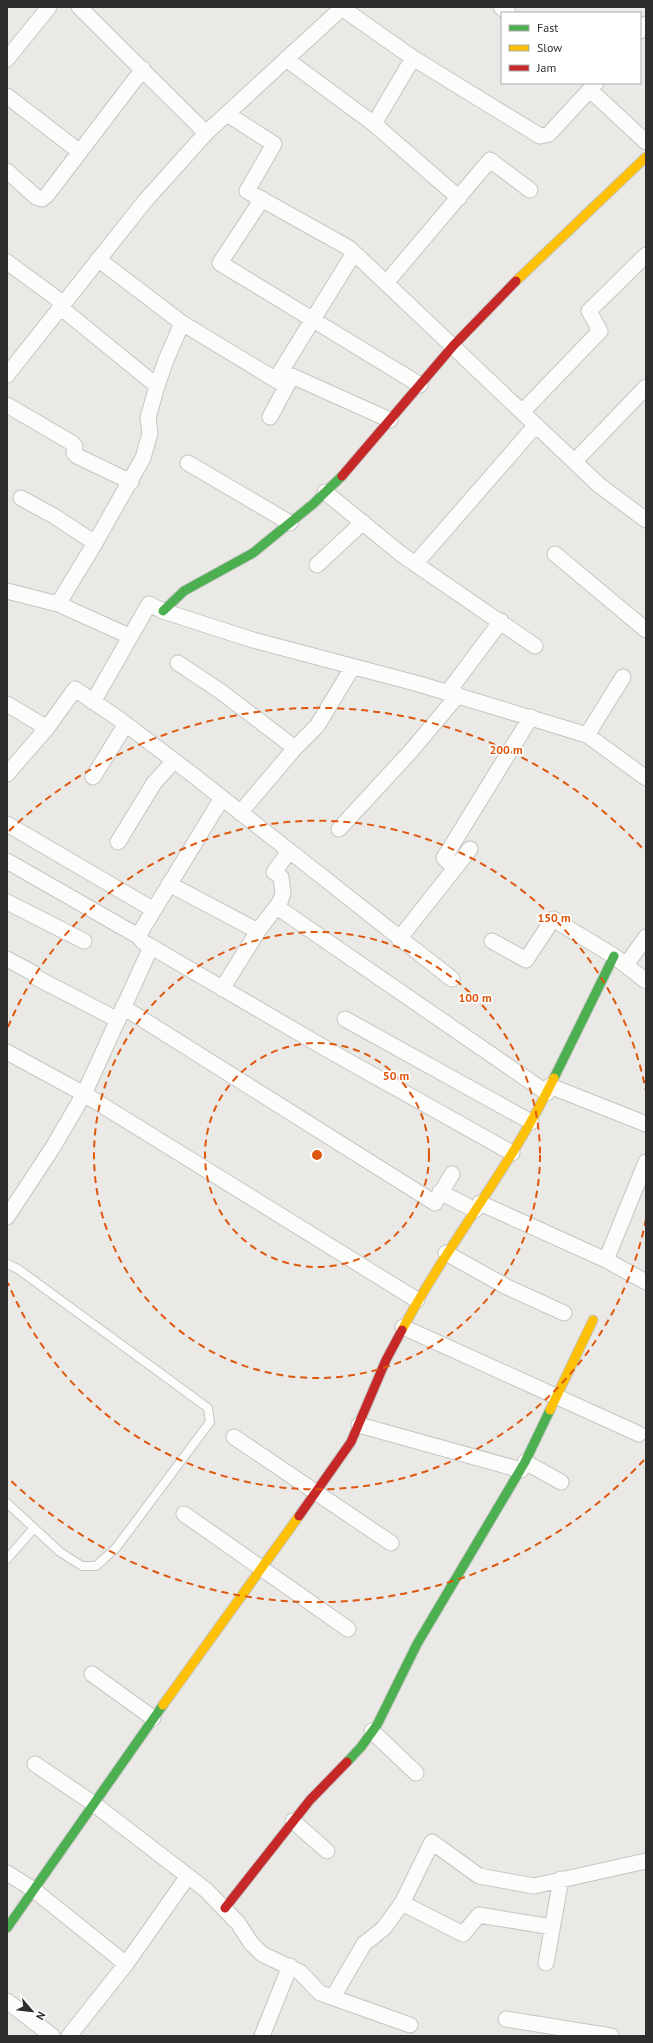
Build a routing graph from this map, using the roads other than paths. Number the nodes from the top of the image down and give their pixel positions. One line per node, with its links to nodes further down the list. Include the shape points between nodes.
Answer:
1 (49, 7): 5 (street)
2 (79, 7): 7 (street)
3 (342, 8): 4 (street); 6 (street)
4 (413, 58): 8 (street, via 540,136 549,134); 11 (street)
5 (7, 59)
6 (286, 59): 10 (street); 11 (street)
7 (143, 69): 12 (street); 14 (street)
8 (593, 87): 13 (street)
9 (7, 96): 14 (street)
10 (226, 114): 12 (street); 19 (street, via 274,144 247,191)
11 (374, 124): 18 (street)
12 (206, 132): 22 (street)
13 (646, 142)
14 (80, 152): 16 (street, via 42,199 36,197)
15 (646, 157): 28 (street, via 533,263)
16 (7, 171)
17 (530, 190): 18 (street, via 490,160)
18 (459, 198): 24 (street)
19 (262, 199): 20 (street, via 324,233); 26 (street, via 220,263)
20 (354, 253): 24 (street); 26 (street)
21 (646, 255): 35 (street, via 589,311 600,331)
22 (98, 259): 25 (street); 27 (street)
23 (7, 262): 25 (street)
24 (386, 283): 28 (street)
25 (61, 305): 29 (street); 32 (street)
26 (313, 319): 30 (street); 31 (street)
27 (182, 323): 30 (street); 32 (street)
28 (453, 346): 31 (street); 35 (street)
29 (7, 375)
30 (281, 382): 36 (street); 37 (street, via 292,376)
31 (420, 385): 37 (street)
32 (157, 386): 41 (street, via 148,418 150,433 143,458)
33 (646, 387): 40 (street)
34 (7, 405): 41 (street, via 72,443 77,456)
35 (522, 412): 38 (street)
36 (270, 417)
37 (390, 420): 42 (street)
38 (536, 425): 40 (street); 49 (street)
39 (188, 462): 46 (street)
40 (574, 462): 44 (street, via 599,485)
41 (130, 482): 47 (street)
42 (326, 492): 45 (street); 46 (street)
43 (21, 498): 47 (street)
44 (646, 520)
45 (363, 522): 49 (street, via 401,554); 50 (street)
46 (290, 523): 53 (street, via 254,553 184,591)
47 (95, 543): 52 (street)
48 (555, 554): 55 (street)
49 (416, 563): 54 (street)
50 (318, 565)
51 (7, 591): 52 (street)
52 (58, 604): 56 (street)
53 (163, 611): 56 (street, via 149,604); 59 (street)
54 (501, 621): 57 (street); 61 (street)
55 (646, 630)
56 (129, 636): 62 (street)
57 (535, 646)
58 (178, 663): 68 (street, via 220,691)
59 (352, 668): 61 (street); 68 (street, via 317,726)
60 (623, 677): 67 (street)
61 (453, 694): 64 (street); 76 (street, via 411,751)
62 (92, 702): 65 (street); 66 (street, via 75,689)
63 (7, 704): 66 (street)
64 (531, 717): 67 (street); 81 (street, via 444,858)
65 (126, 724): 69 (street); 71 (street)
66 (47, 728): 70 (street)
67 (587, 734): 72 (street)
68 (295, 748): 74 (street)
69 (174, 761): 73 (street); 77 (street, via 154,783)
70 (7, 774)
71 (94, 777)
72 (646, 778)
73 (222, 798): 74 (street); 82 (street)
74 (240, 812): 79 (street)
75 (7, 824): 85 (street)
76 (339, 829)
77 (118, 842)
78 (470, 848): 81 (street)
79 (289, 852): 84 (street, via 274,872 281,877 283,894); 89 (street)
80 (7, 862): 87 (street)
81 (455, 868): 89 (street)
82 (169, 884): 85 (street); 86 (street)
83 (7, 902): 90 (street)
84 (277, 907): 86 (street); 102 (street)
85 (154, 910): 87 (street)
86 (258, 931): 98 (street)
87 (138, 936): 92 (street)
88 (646, 938): 95 (street)
89 (399, 939): 96 (street)
90 (84, 941)
91 (492, 941): 93 (street, via 526,960 553,919)
92 (151, 947): 98 (street); 99 (street)
93 (614, 956): 95 (street); 102 (street)
94 (7, 959): 99 (street, via 33,973 37,978)
95 (626, 966): 97 (street)
96 (452, 979)
97 (646, 981)
98 (222, 989): 106 (street)
99 (120, 1014): 103 (street); 109 (street, via 435,1203)
100 (345, 1020): 104 (street)
101 (7, 1052): 103 (street)
102 (549, 1090): 104 (street); 105 (street)
103 (84, 1094): 111 (street, via 53,1147); 116 (street)
104 (531, 1122): 106 (street)
105 (646, 1124)
106 (512, 1153): 110 (street)
107 (646, 1162): 113 (street)
108 (452, 1174): 109 (street)
109 (440, 1192): 110 (street)
110 (477, 1206): 112 (street); 113 (street)
111 (7, 1216)
112 (446, 1252): 116 (street); 117 (street, via 507,1287)
113 (606, 1260): 115 (street)
114 (7, 1264): 129 (lane, via 18,1269 208,1408 210,1422 125,1537 96,1566 82,1566 60,1552)
115 (646, 1282)
116 (417, 1300): 119 (street)
117 (564, 1313)
118 (593, 1320): 120 (street)
119 (403, 1327): 120 (street); 121 (street)
120 (557, 1396): 122 (street); 124 (street)
121 (359, 1425): 124 (street); 126 (street, via 351,1442)
122 (639, 1434)
123 (234, 1436): 126 (street)
124 (523, 1466): 125 (street); 136 (street, via 417,1644)
125 (561, 1482)
126 (317, 1493): 130 (street); 132 (street)
127 (7, 1503): 129 (lane)
128 (184, 1514): 132 (street)
129 (34, 1528): 131 (lane)
130 (391, 1543)
131 (7, 1559)
132 (262, 1568): 133 (street); 135 (street)
133 (348, 1629)
134 (92, 1674): 135 (street)
135 (153, 1718): 139 (street)
136 (372, 1731): 138 (street); 140 (street, via 361,1747)
137 (35, 1764): 139 (street)
138 (416, 1773)
139 (94, 1804): 144 (street); 146 (street)
140 (293, 1821): 141 (street); 148 (street)
141 (327, 1851)
142 (646, 1861): 145 (street)
143 (7, 1873): 146 (street)
144 (188, 1876): 148 (street); 152 (street)
145 (561, 1879): 147 (street, via 534,1886 479,1876 432,1842); 149 (street)
146 (34, 1890): 150 (street); 152 (street)
147 (402, 1903): 149 (street, via 463,1934 479,1915); 154 (street, via 384,1928 364,1944)
148 (225, 1908): 153 (street, via 251,1944 262,1954)
149 (552, 1927): 151 (street)
150 (7, 1928)
151 (546, 1963)
152 (126, 1964): 159 (street)
153 (290, 1966): 154 (street, via 300,1972 320,1993); 160 (street)
154 (333, 1997): 157 (street)
155 (7, 2001): 158 (street)
156 (506, 2019): 161 (street)
157 (410, 2025)
158 (52, 2036)
159 (68, 2036)
160 (262, 2036)
161 (611, 2036)

